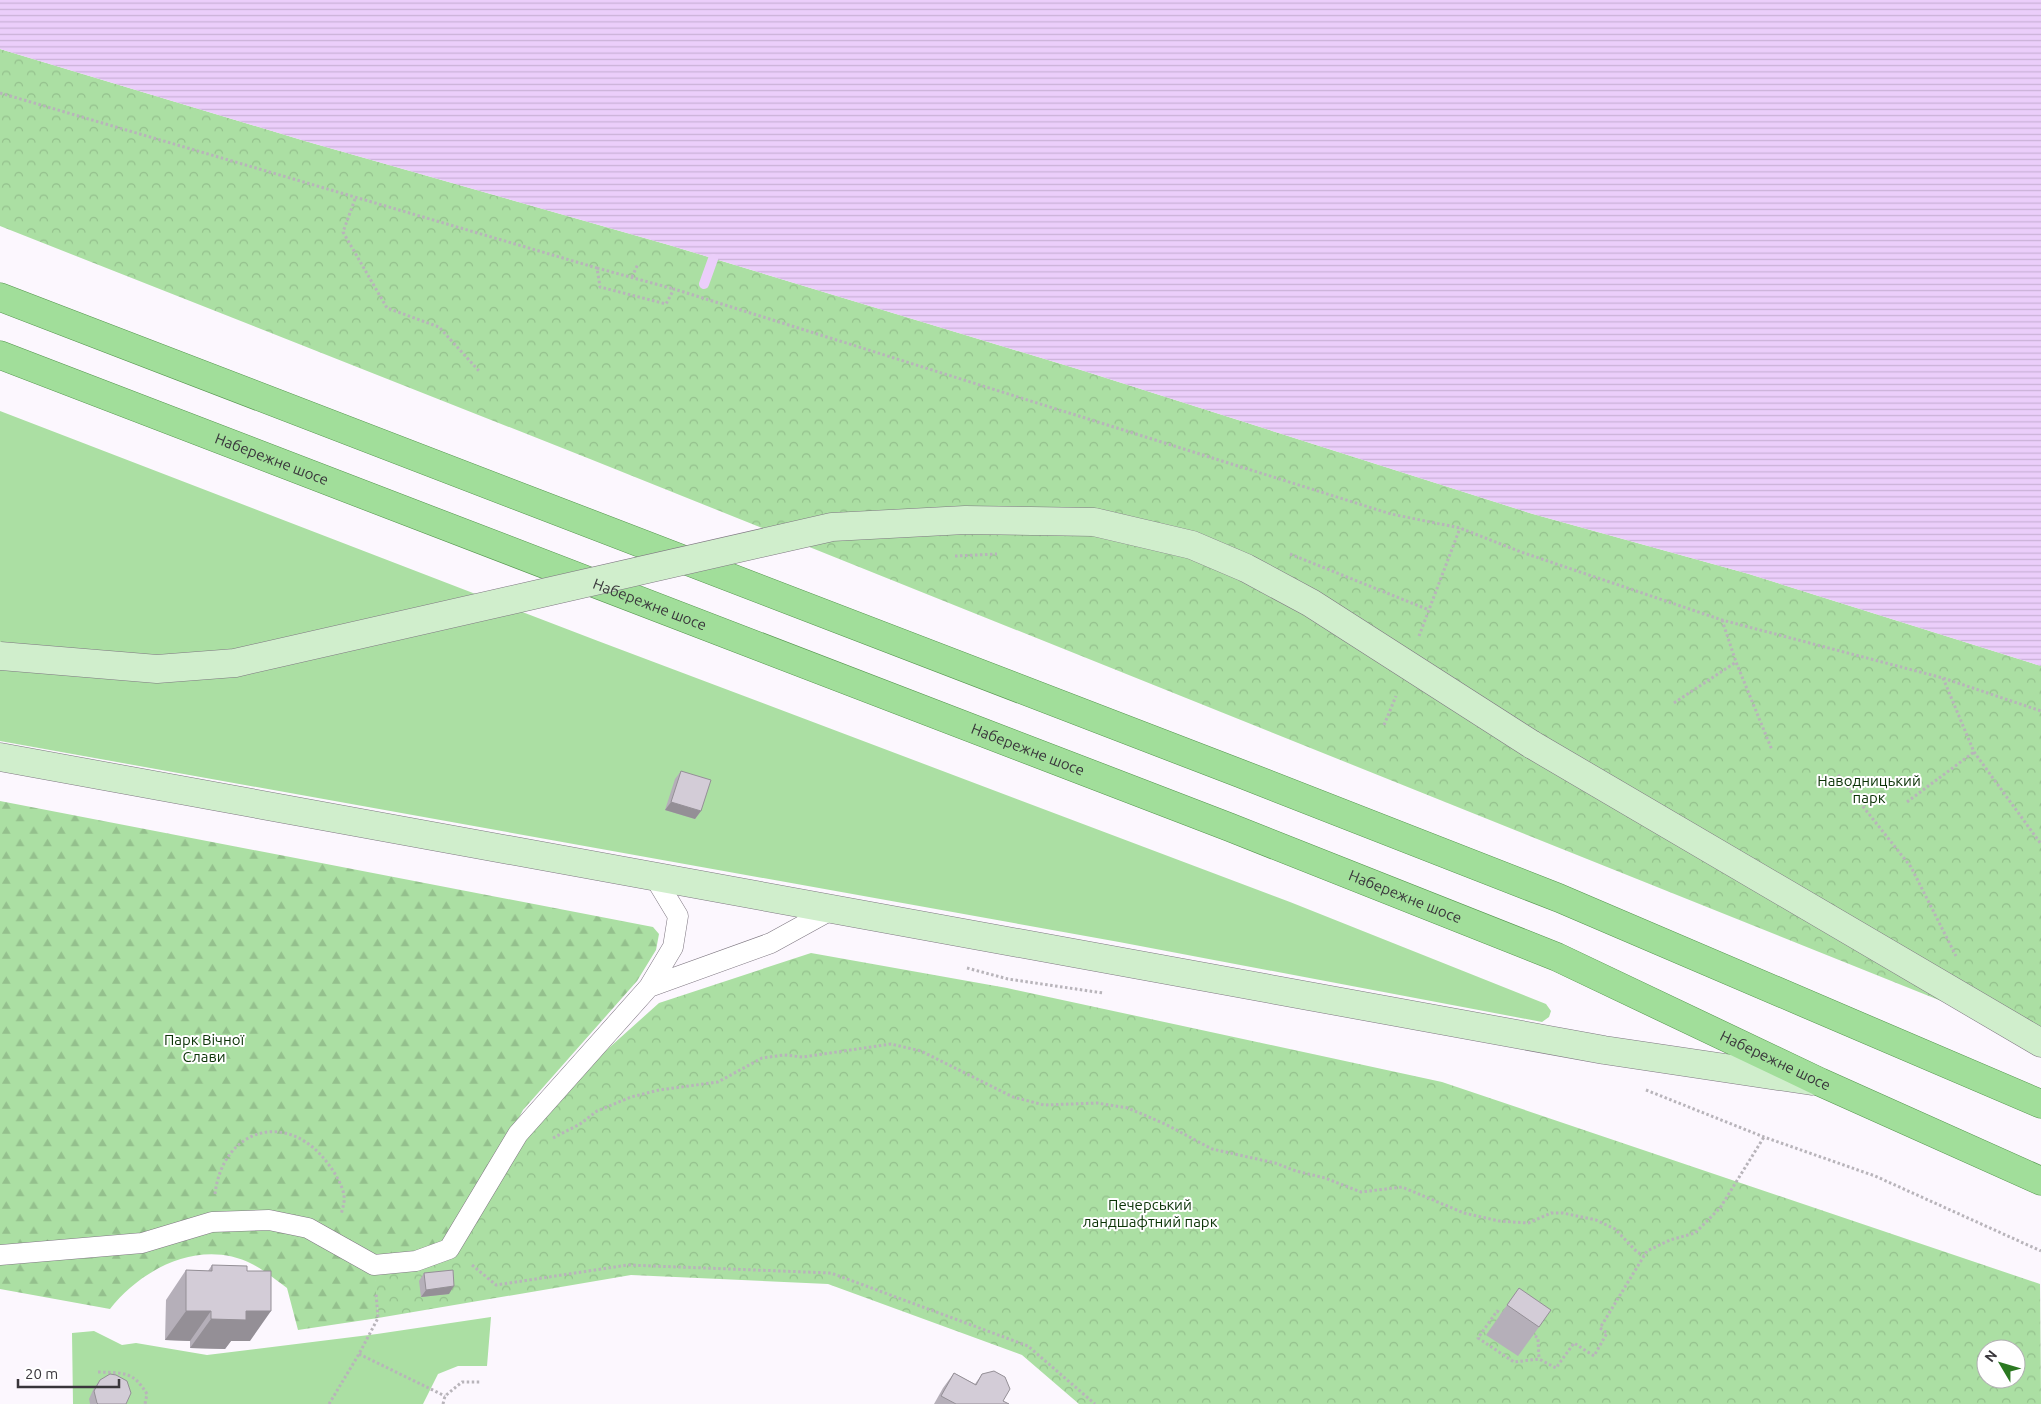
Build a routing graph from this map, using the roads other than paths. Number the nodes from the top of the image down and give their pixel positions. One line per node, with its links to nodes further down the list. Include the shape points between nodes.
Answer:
1 (0, 297): 10 (main road, via 1559,898)
2 (0, 355): 9 (main road, Набережне шосе, via 1220,824 1557,957)
3 (0, 656): 8 (main road, bridge, via 157,669 235,663 832,527 965,520 1094,522 1192,544 1311,603 1531,744)
4 (0, 757): 5 (main road)
5 (655, 878): 6 (main road); 7 (lane, via 678,916 673,947)
6 (831, 910): 7 (lane, via 771,943); 9 (main road, via 1604,1050)
7 (649, 987): 12 (lane, via 518,1134 449,1249 416,1261 374,1265 308,1228 269,1220 212,1222 142,1244)
8 (2041, 1043)
9 (1820, 1082): 11 (main road, Набережне шосе)
10 (2041, 1104)
11 (2041, 1182)
12 (0, 1254)

